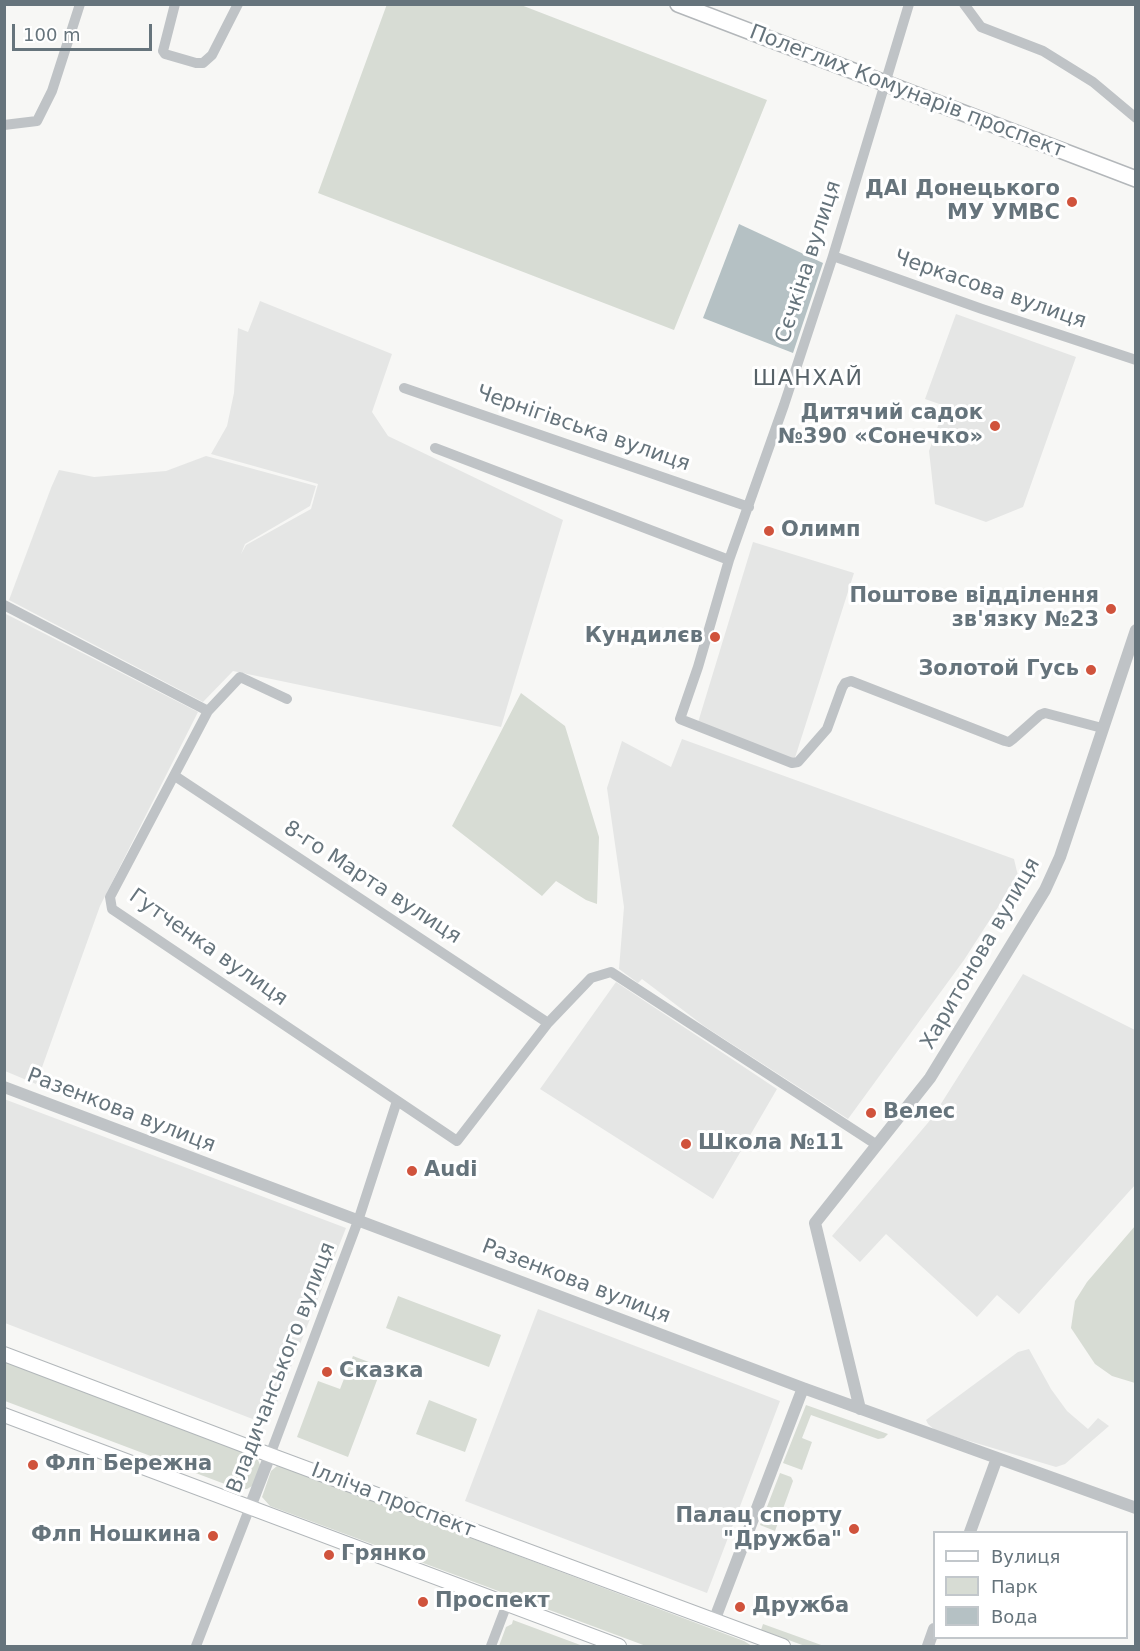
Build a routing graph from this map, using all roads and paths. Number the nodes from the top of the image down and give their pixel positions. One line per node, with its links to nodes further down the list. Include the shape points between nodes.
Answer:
1 (80, 4): 9 (street, via 52,91 37,121)
2 (175, 4): 3 (street, via 163,51 196,63 203,63 212,55)
3 (238, 4)
4 (678, 4): 7 (main road, Полеглих Комунарів проспект)
5 (909, 4): 7 (street, Сєчкіна вулиця)
6 (964, 4): 8 (street, via 981,27 1042,51 1093,81)
7 (885, 85): 10 (main road, Полеглих Комунарів проспект); 11 (street, Сєчкіна вулиця)
8 (1136, 118)
9 (4, 125)
10 (1136, 179)
11 (833, 256): 12 (street, Черкасова вулиця); 15 (street, Сєчкіна вулиця)
12 (1136, 360)
13 (404, 388): 15 (street, Чернігівська вулиця)
14 (435, 448): 16 (street)
15 (749, 507): 16 (street, Сєчкіна вулиця)
16 (729, 560): 21 (street, Сєчкіна вулиця, via 680,719 798,762 827,729 842,688 851,681 1009,742 1045,713)
17 (4, 605): 20 (street)
18 (1136, 630): 21 (street, Харитонова вулиця)
19 (287, 699): 20 (street, Гутченка вулиця, via 240,676)
20 (208, 711): 22 (street, Гутченка вулиця)
21 (1102, 728): 26 (street, Харитонова вулиця, via 1060,857 1045,890 930,1078)
22 (174, 776): 23 (street, 8-го Марта вулиця); 25 (street, Гутченка вулиця, via 110,897 112,909)
23 (548, 1023): 25 (street, Гутченка вулиця, via 457,1141); 26 (street, via 591,978 612,972)
24 (4, 1088): 27 (street, Разенкова вулиця)
25 (397, 1101): 27 (street, Владичанського вулиця)
26 (877, 1145): 30 (street, Харитонова вулиця, via 815,1223)
27 (358, 1221): 29 (street, Разенкова вулиця); 32 (street, Владичанського вулиця)
28 (4, 1354): 32 (main road, Ілліча проспект)
29 (803, 1388): 30 (street, Разенкова вулиця); 38 (street)
30 (860, 1409): 33 (street, Разенкова вулиця)
31 (4, 1415): 34 (main road)
32 (270, 1455): 34 (street, Владичанського вулиця); 38 (main road, Ілліча проспект)
33 (997, 1458): 35 (street, Разенкова вулиця); 36 (street)
34 (249, 1507): 37 (main road); 41 (street, Владичанського вулиця)
35 (1136, 1508)
36 (971, 1531)
37 (507, 1604): 42 (street); 43 (main road)
38 (714, 1621): 40 (main road, Ілліча проспект)
39 (933, 1632): 45 (street)
40 (763, 1643): 44 (main road, Ілліча проспект)
41 (196, 1647)
42 (491, 1647)
43 (620, 1647)
44 (783, 1647)
45 (928, 1647)

